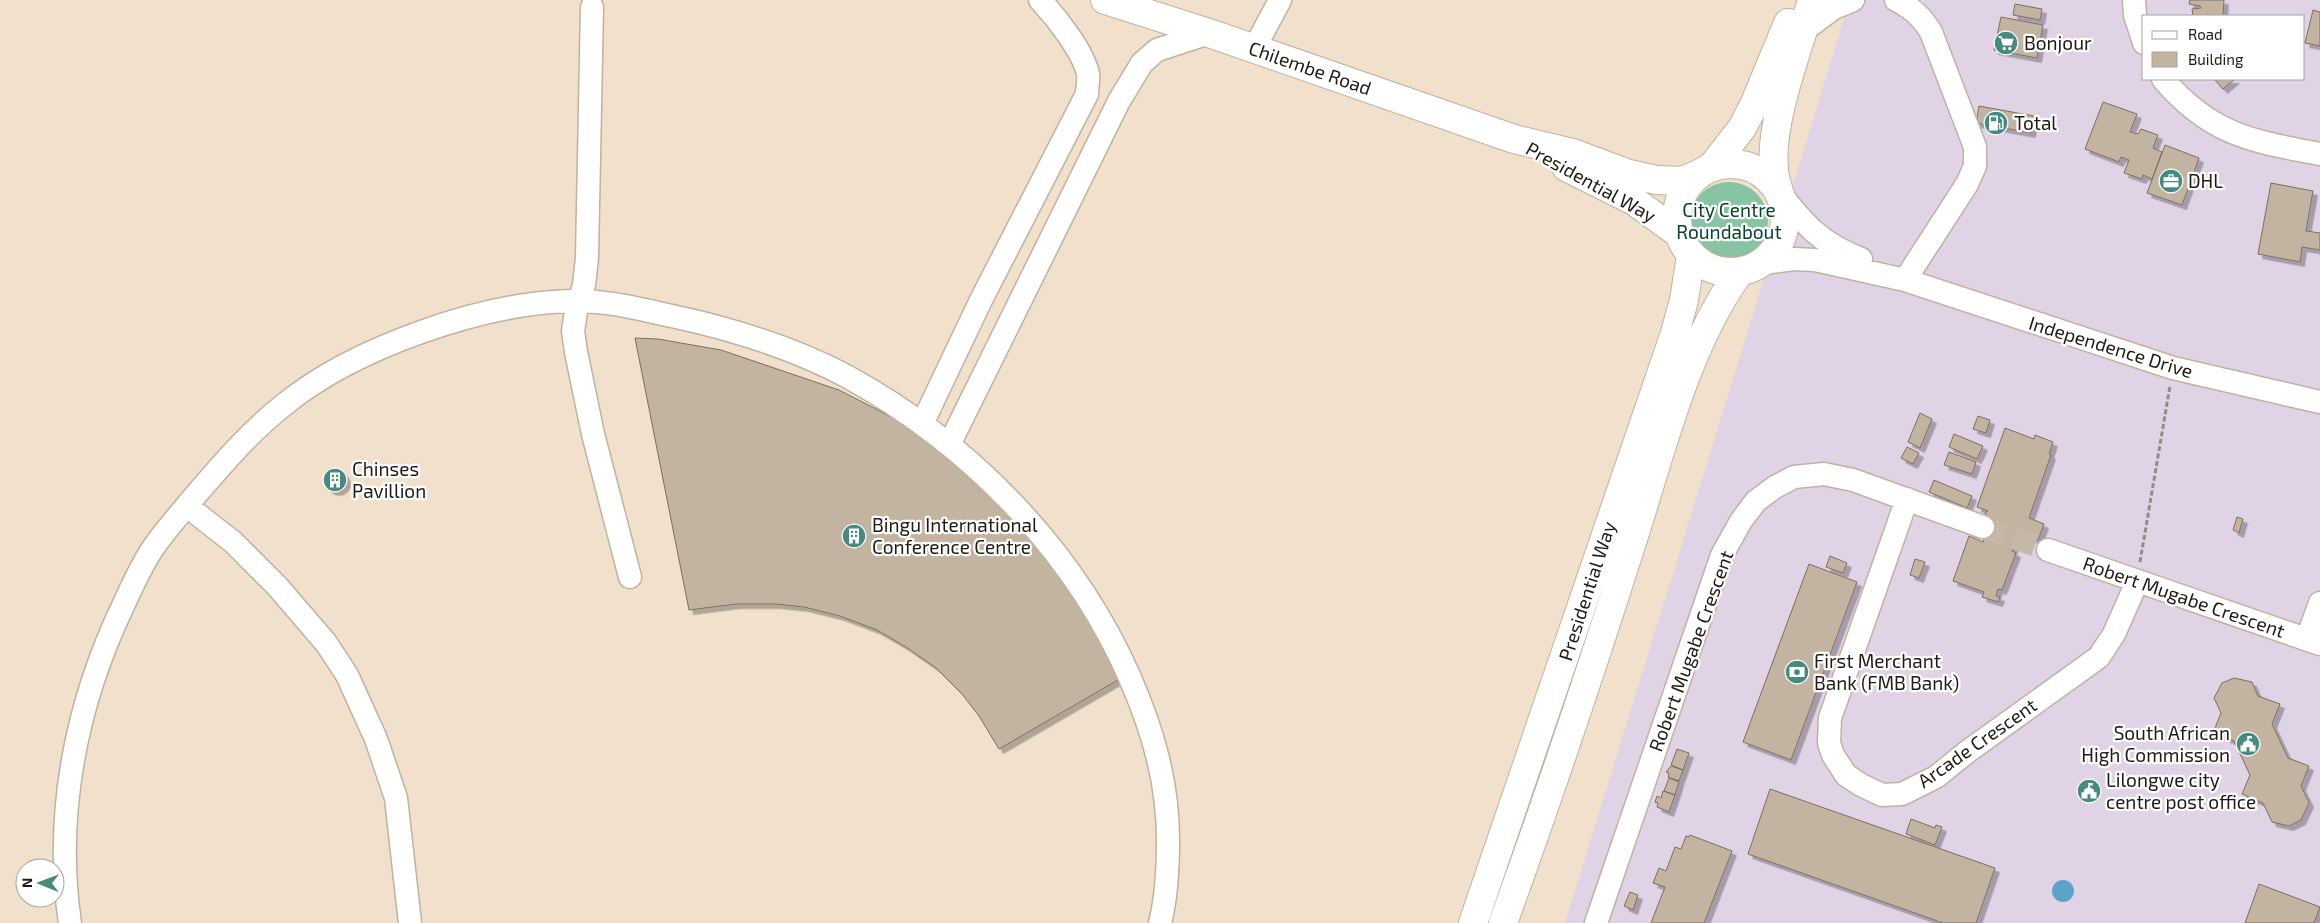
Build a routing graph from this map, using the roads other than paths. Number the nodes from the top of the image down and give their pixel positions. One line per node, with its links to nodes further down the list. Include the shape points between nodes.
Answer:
1 (1040, 0): 24 (street, via 1080,56 1088,74 1087,94 981,300)
2 (1280, 0): 13 (street)
3 (1796, 0): 17 (main road, via 1781,45 1742,128)
4 (1812, 0): 10 (main road)
5 (1853, 0): 10 (street, via 1834,8)
6 (1896, 0): 21 (street, via 1911,8 1931,32 1976,147 1974,166 1966,184)
7 (2134, 0): 12 (street)
8 (1120, 2): 11 (main road, Chilembe Road)
9 (592, 7): 22 (street, via 589,218)
10 (1803, 31): 18 (main road, via 1777,121 1773,147)
11 (1209, 33): 13 (main road, Chilembe Road); 25 (street, via 1157,50 1142,63 1119,101)
12 (2142, 36)
13 (1254, 49): 15 (main road, Chilembe Road)
14 (2164, 80): 16 (street, via 2204,119 2230,133 2260,143)
15 (1514, 139): 17 (main road, Presidential Way, via 1573,153 1629,174 1657,180 1682,181); 19 (main road, Presidential Way, via 1634,201)
16 (2320, 154)
17 (1705, 171): 18 (main road, via 1723,164 1749,166 1771,181); 19 (main road, via 1690,183 1678,207)
18 (1779, 192): 20 (main road, via 1786,217 1780,243); 21 (street, Independence Drive, via 1802,221 1830,245)
19 (1685, 245): 20 (main road, via 1702,264 1713,270 1726,273); 37 (main road, Presidential Way, via 1684,300 1675,333)
20 (1751, 268): 21 (street, Independence Drive, via 1794,259 1816,260); 38 (main road, Presidential Way, via 1712,314 1680,394 1563,755)
21 (1905, 280): 23 (street, Independence Drive, via 2173,368)
22 (580, 301): 24 (street, via 688,320 786,349 850,378); 27 (street, via 550,302 476,316 351,360 320,378 259,426 226,458); 30 (street, via 574,331 576,352 593,434)
23 (2320, 402)
24 (922, 424): 25 (street)
25 (949, 445): 36 (street, via 996,486 1047,541 1120,653 1159,756 1168,810 1166,885)
26 (1906, 500): 28 (street, Robert Mugabe Crescent); 31 (street, Arcade Crescent, via 1830,718 1829,743 1846,775 1882,795 1902,794 1936,777 2099,657 2114,634); 39 (street, Robert Mugabe Crescent, via 1824,474 1794,477 1756,501 1741,521 1722,555)
27 (187, 506): 34 (street, via 150,551 117,617 90,687 70,772 65,814 65,891); 35 (street, via 233,542 277,586 326,642 347,674 366,714 396,798)
28 (1983, 527)
29 (2048, 550): 31 (street, Robert Mugabe Crescent)
30 (630, 577)
31 (2137, 582): 33 (street, Robert Mugabe Crescent)
32 (2320, 603): 33 (street)
33 (2314, 642)
34 (70, 923)
35 (410, 923)
36 (1160, 923)
37 (1473, 923)
38 (1503, 923)
39 (1596, 923)

